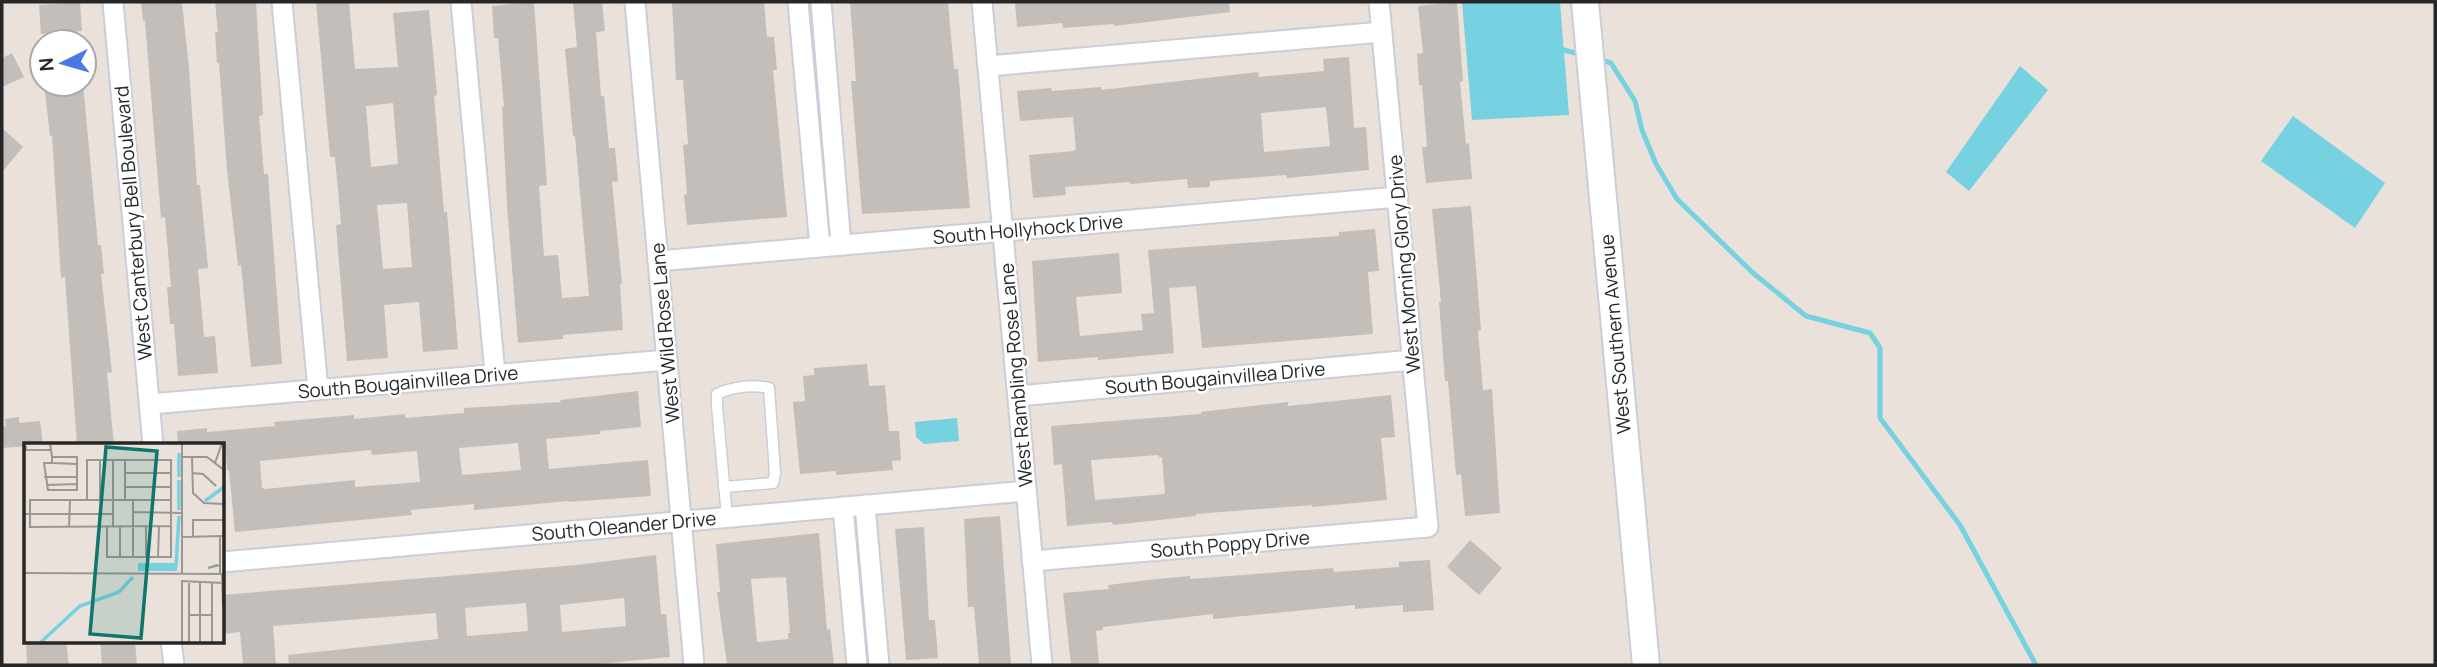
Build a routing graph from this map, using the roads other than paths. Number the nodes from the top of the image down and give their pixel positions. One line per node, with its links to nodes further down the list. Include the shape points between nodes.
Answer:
1 (113, 2): 22 (street, West Canterbury Bell Boulevard)
2 (282, 2): 20 (street)
3 (461, 2): 19 (street)
4 (635, 2): 16 (street, West Wild Rose Lane)
5 (798, 2): 15 (street)
6 (821, 2): 14 (street)
7 (982, 2): 11 (street, West Rambling Rose Lane)
8 (1379, 2): 10 (street, West Morning Glory Drive)
9 (1586, 7): 39 (main road, West Southern Avenue)
10 (1382, 32): 11 (street); 12 (street, West Morning Glory Drive)
11 (988, 66): 13 (street, West Rambling Rose Lane)
12 (1398, 197): 13 (street, South Hollyhock Drive); 18 (street, West Morning Glory Drive)
13 (1003, 231): 14 (street, South Hollyhock Drive); 21 (street, West Rambling Rose Lane)
14 (841, 245): 15 (street, South Hollyhock Drive)
15 (820, 247): 16 (street, South Hollyhock Drive)
16 (658, 261): 17 (street, West Wild Rose Lane)
17 (667, 360): 19 (street, South Bougainvillea Drive); 29 (street, West Wild Rose Lane)
18 (1413, 360): 21 (street, South Bougainvillea Drive); 30 (street, West Morning Glory Drive)
19 (495, 374): 20 (street, South Bougainvillea Drive)
20 (318, 389): 22 (street, South Bougainvillea Drive)
21 (1018, 396): 25 (street, West Rambling Rose Lane)
22 (150, 404): 23 (street, West Canterbury Bell Boulevard)
23 (153, 443)
24 (724, 487): 24 (lane, via 717,394 769,388 773,483); 28 (lane)
25 (1026, 491): 26 (street, South Oleander Drive); 31 (street, West Rambling Rose Lane)
26 (865, 505): 27 (street, South Oleander Drive); 37 (street)
27 (843, 507): 28 (street, South Oleander Drive); 36 (street)
28 (727, 517): 29 (street, South Oleander Drive)
29 (682, 521): 32 (street, South Oleander Drive); 35 (street, West Wild Rose Lane)
30 (1428, 527): 31 (street, South Poppy Drive)
31 (1032, 561): 38 (street, West Rambling Rose Lane)
32 (224, 562)
33 (171, 642): 34 (street)
34 (174, 665)
35 (694, 665)
36 (857, 665)
37 (879, 665)
38 (1042, 665)
39 (1646, 665)

